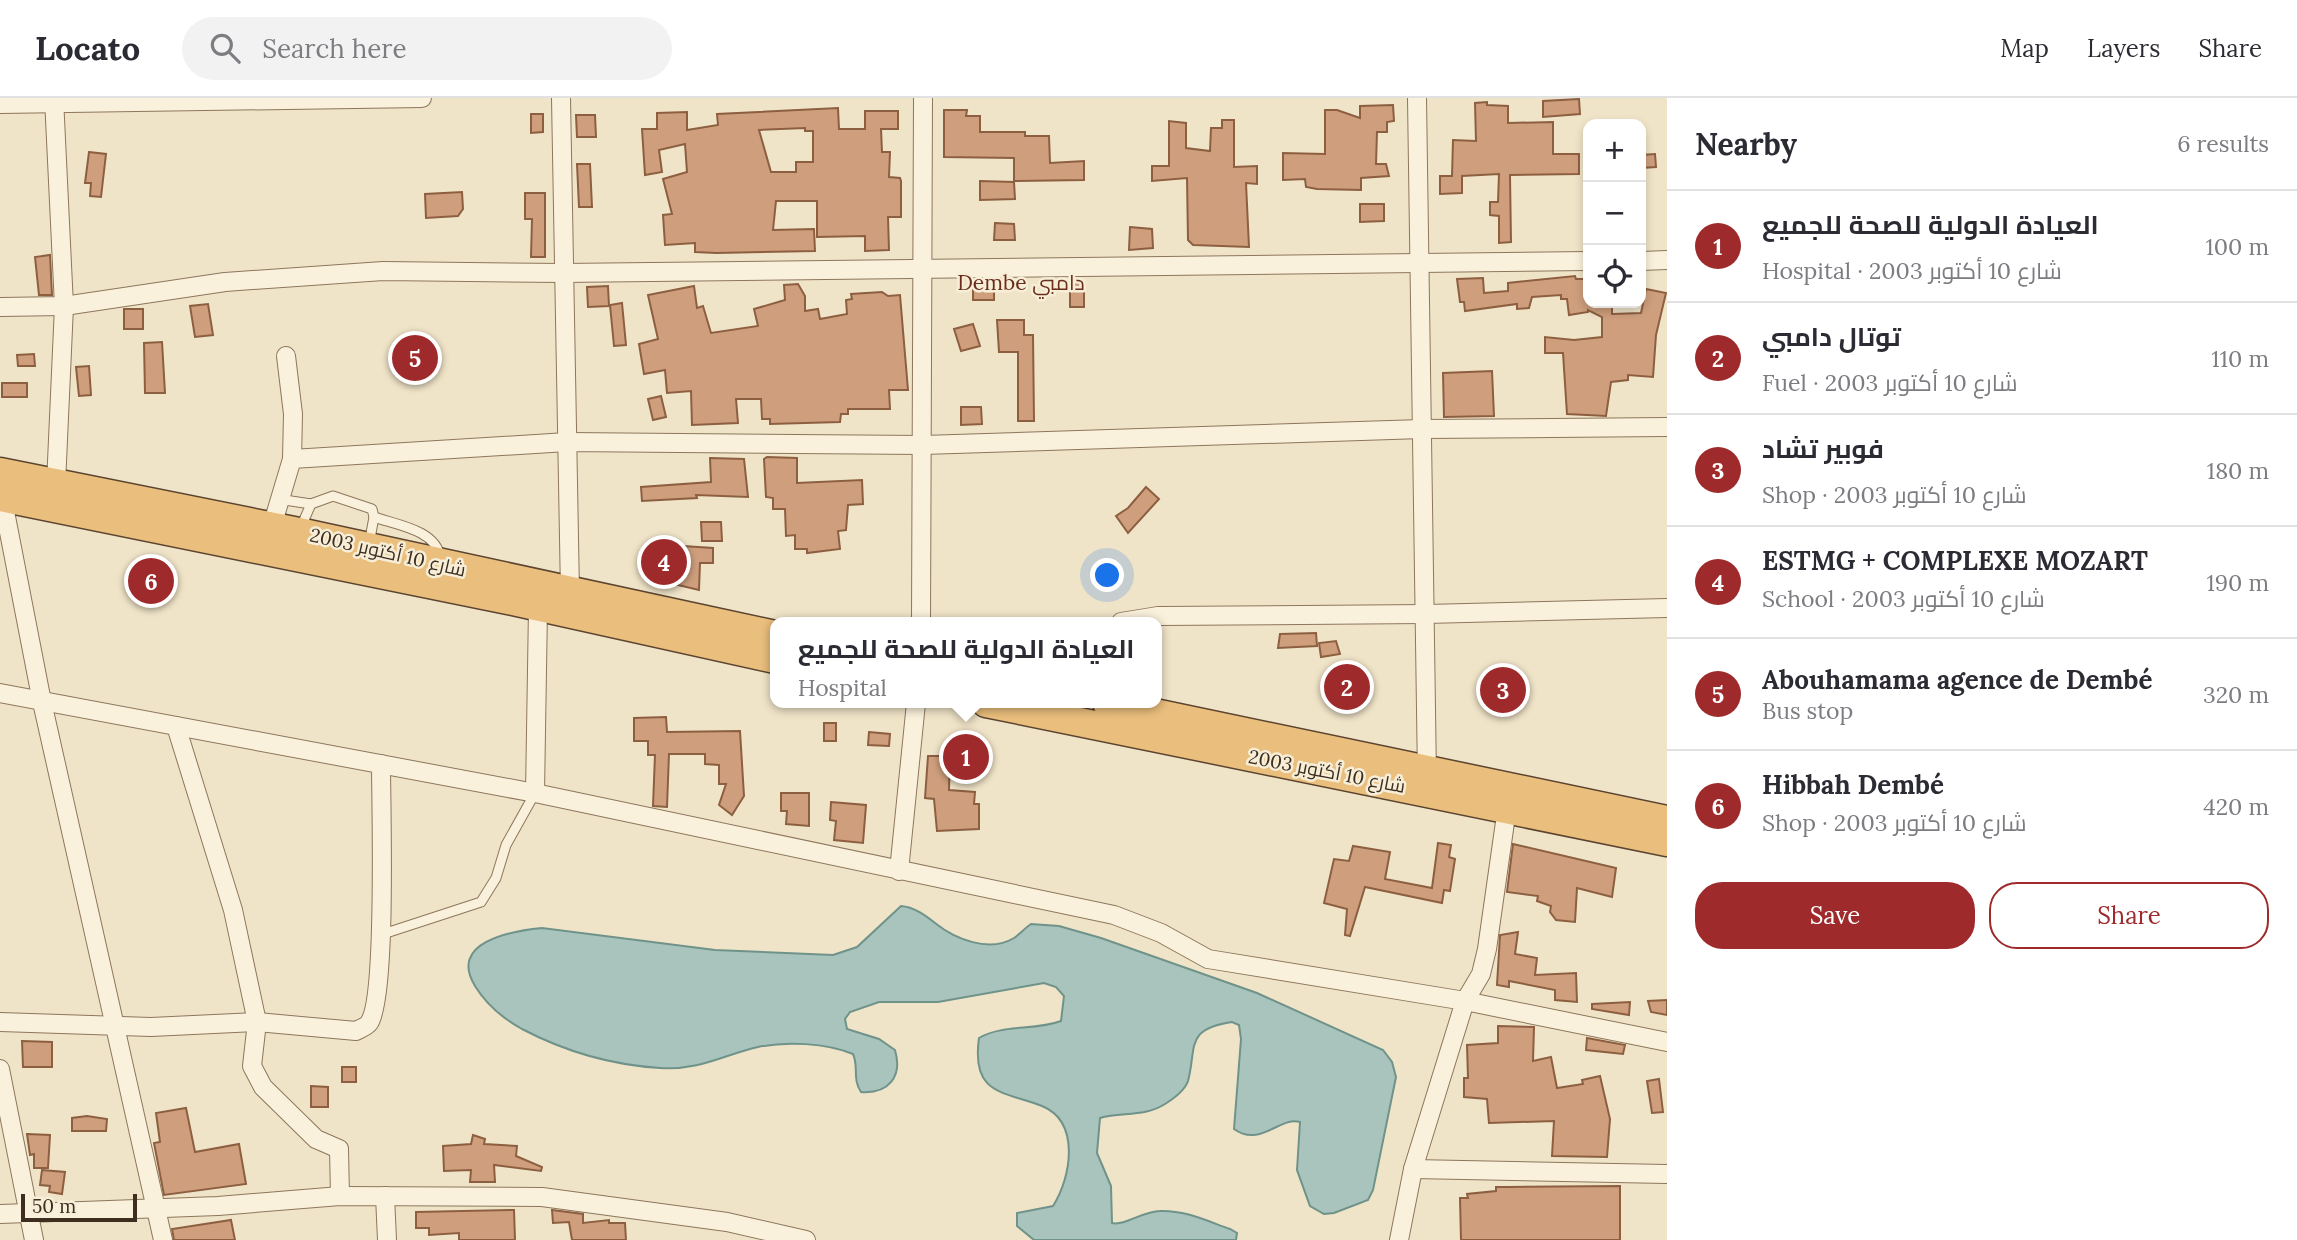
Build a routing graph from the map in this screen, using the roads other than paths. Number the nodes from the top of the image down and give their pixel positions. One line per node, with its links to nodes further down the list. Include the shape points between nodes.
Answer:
1 (422, 98): 5 (street)
2 (561, 98): 12 (street)
3 (923, 98): 11 (street)
4 (1418, 98): 10 (street)
5 (54, 102): 6 (street); 13 (street)
6 (0, 104)
7 (1667, 260): 9 (street)
8 (1583, 261): 10 (street)
9 (1646, 261)
10 (1419, 264): 11 (street); 17 (street)
11 (923, 269): 12 (street); 19 (street)
12 (562, 273): 13 (street, via 383,271 286,277); 18 (street)
13 (64, 306): 14 (street); 21 (street)
14 (0, 307)
15 (286, 356): 20 (street, via 293,414)
16 (1667, 428): 17 (street)
17 (1422, 429): 19 (street); 33 (street)
18 (566, 442): 19 (street); 20 (street); 30 (street)
19 (923, 445): 34 (street)
20 (292, 459): 23 (street)
21 (56, 484): 22 (highway, شارع 10 أكتوبر 2003); 27 (highway, شارع 10 أكتوبر 2003)
22 (1, 485): 27 (highway, شارع 10 أكتوبر 2003); 39 (street)
23 (278, 499): 24 (lane); 27 (street)
24 (311, 504): 25 (lane, via 333,496 372,509); 26 (lane)
25 (374, 517): 28 (lane); 29 (lane, via 426,535 439,547)
26 (299, 532): 27 (highway, شارع 10 أكتوبر 2003); 28 (highway, شارع 10 أكتوبر 2003)
27 (269, 539): 31 (highway, شارع 10 أكتوبر 2003)
28 (369, 548): 29 (highway, شارع 10 أكتوبر 2003)
29 (442, 565): 30 (highway, شارع 10 أكتوبر 2003)
30 (570, 593): 36 (highway, شارع 10 أكتوبر 2003)
31 (538, 608): 37 (highway, شارع 10 أكتوبر 2003); 46 (street)
32 (1667, 608): 33 (street)
33 (1426, 614): 35 (street); 45 (street)
34 (921, 617)
35 (1152, 617)
36 (770, 634)
37 (770, 658)
38 (0, 693): 39 (street)
39 (42, 702): 43 (street); 55 (street)
40 (915, 708): 50 (street)
41 (1015, 708): 45 (highway, شارع 10 أكتوبر 2003)
42 (1128, 708): 45 (highway, شارع 10 أكتوبر 2003)
43 (176, 726): 44 (street); 54 (street, via 233,910)
44 (381, 764): 46 (street); 51 (street)
45 (1427, 779): 47 (highway, شارع 10 أكتوبر 2003); 48 (highway, شارع 10 أكتوبر 2003)
46 (535, 793): 50 (street); 51 (lane, via 481,902)
47 (1507, 808): 49 (highway, شارع 10 أكتوبر 2003); 52 (street, via 1487,949 1481,974)
48 (1667, 820)
49 (1667, 842)
50 (899, 871): 52 (street, via 1114,915 1208,959)
51 (380, 935): 54 (street, via 369,1024 356,1031)
52 (1465, 1001): 56 (street); 58 (street)
53 (0, 1022): 55 (street)
54 (257, 1022): 55 (street); 60 (street, via 255,1074 316,1139 339,1149)
55 (117, 1026): 62 (street)
56 (1667, 1042)
57 (0, 1069): 63 (street)
58 (1413, 1169): 59 (street); 69 (street)
59 (1667, 1174)
60 (340, 1196): 61 (street); 62 (street)
61 (385, 1196): 67 (street); 68 (street, via 542,1197 726,1222)
62 (157, 1208): 63 (street); 66 (street)
63 (29, 1213): 64 (street); 65 (street)
64 (0, 1214)
65 (34, 1240)
66 (163, 1240)
67 (387, 1240)
68 (806, 1240)
69 (1399, 1240)

